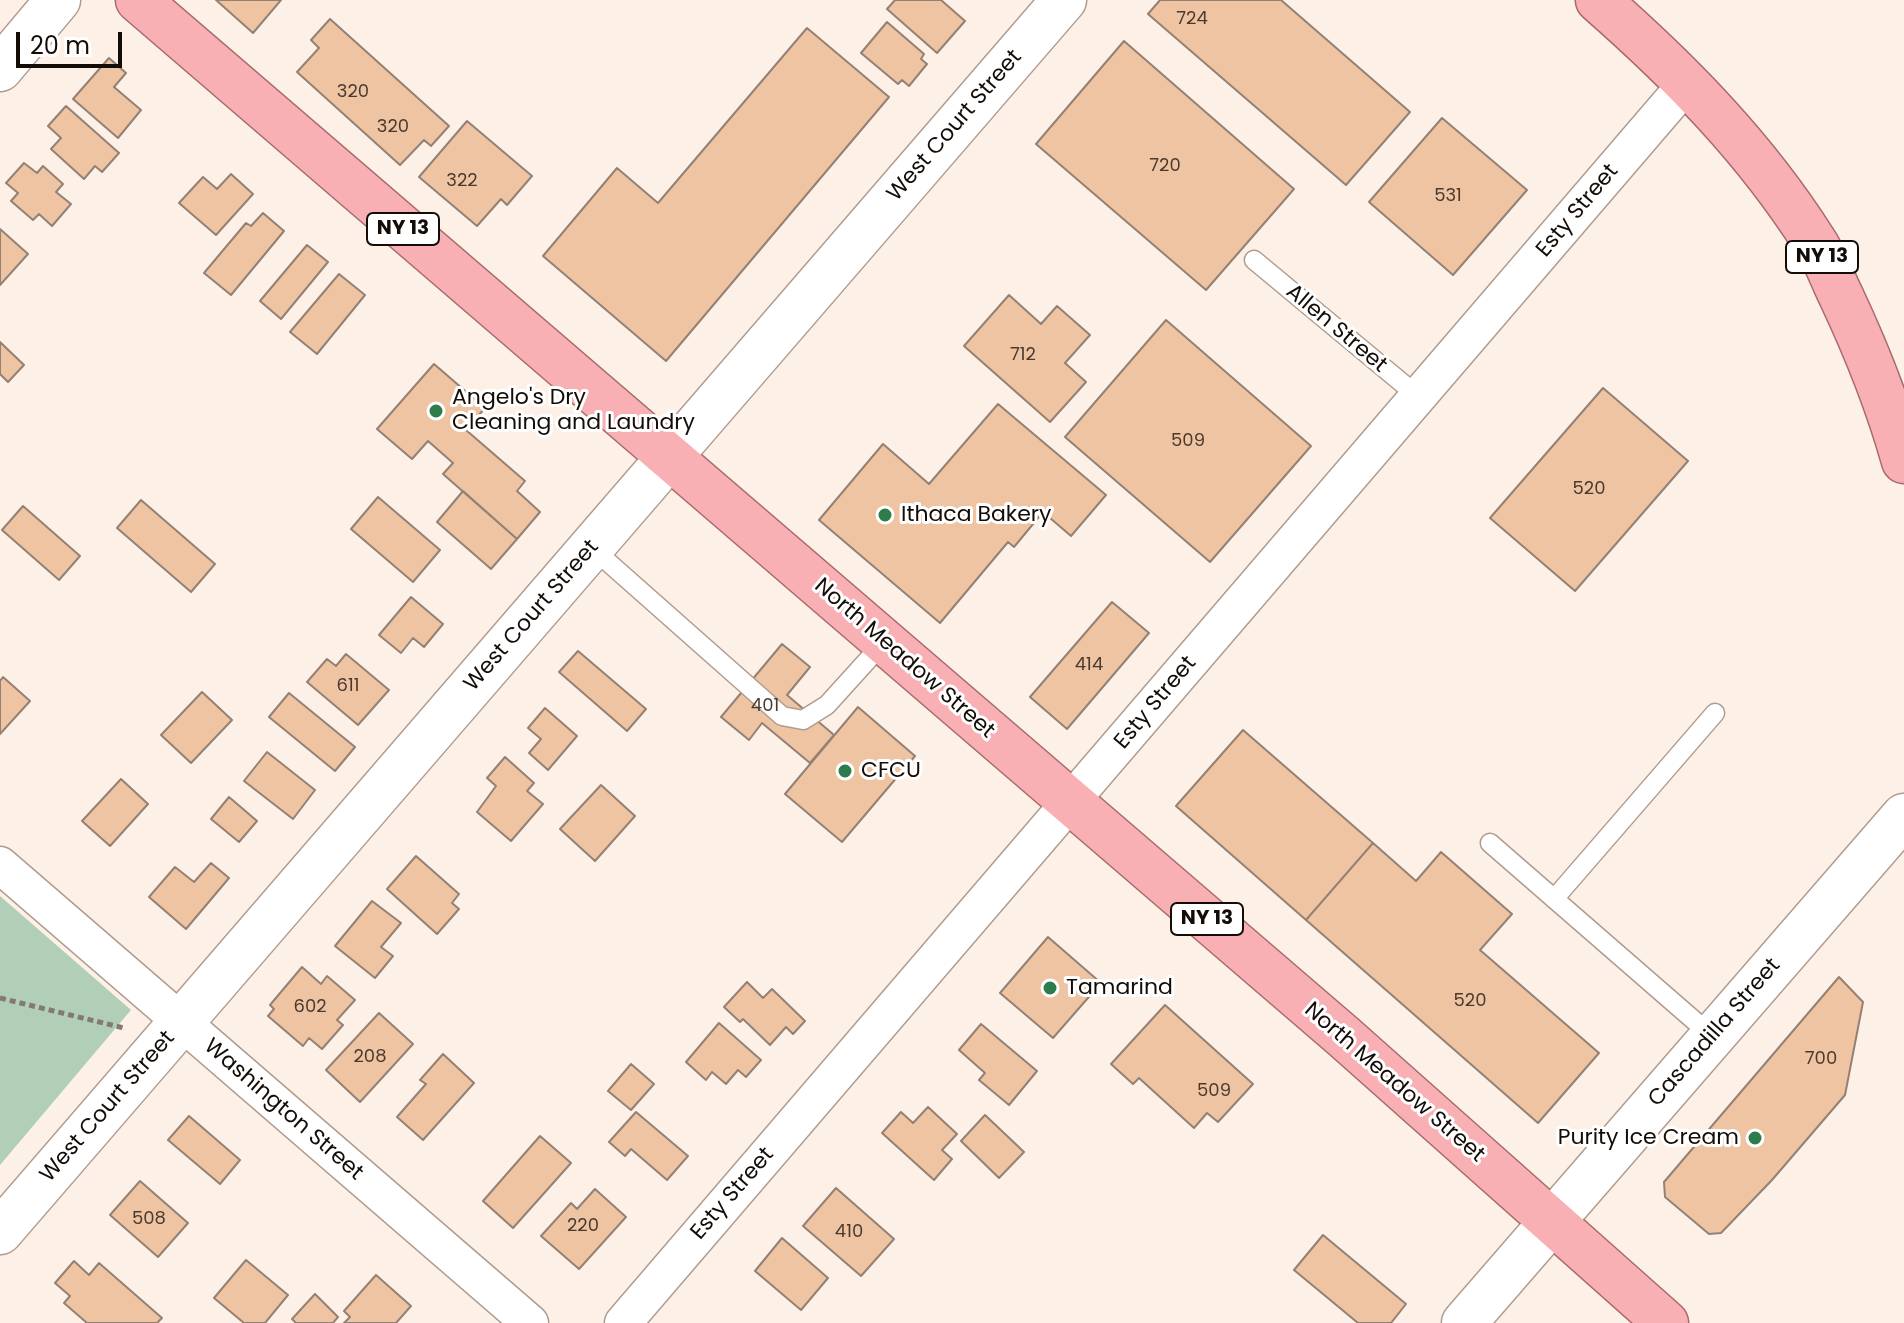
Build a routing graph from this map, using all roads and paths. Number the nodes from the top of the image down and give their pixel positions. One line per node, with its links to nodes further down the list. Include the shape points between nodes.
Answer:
1 (58, 0): 5 (street)
2 (138, 0): 9 (highway, North Meadow Street / NY 13)
3 (1064, 0): 9 (street, West Court Street)
4 (1598, 0): 6 (highway, NY 13)
5 (0, 69)
6 (1688, 82): 8 (street, Esty Street); 10 (highway, NY 13, via 1750,150 1816,243 1869,356)
7 (1254, 260): 8 (lane, Allen Street)
8 (1419, 397): 14 (street, Esty Street)
9 (669, 457): 11 (street, West Court Street); 12 (highway, North Meadow Street / NY 13)
10 (1904, 461)
11 (591, 547): 12 (lane, via 782,716 803,720 827,705); 20 (street, West Court Street)
12 (884, 642): 14 (highway, North Meadow Street / NY 13)
13 (1715, 713): 18 (lane)
14 (1071, 803): 23 (highway, North Meadow Street / NY 13); 26 (street, Esty Street)
15 (1904, 816): 22 (street, Cascadilla Street)
16 (1490, 843): 18 (lane)
17 (0, 865): 20 (street, Washington Street)
18 (1554, 899): 22 (lane)
19 (0, 998): 21 (path)
20 (182, 1022): 24 (street, West Court Street); 25 (street, Washington Street)
21 (125, 1029)
22 (1712, 1036): 23 (street, Cascadilla Street)
23 (1552, 1222): 27 (street, Cascadilla Street); 28 (highway, North Meadow Street / NY 13)
24 (0, 1232)
25 (530, 1323)
26 (623, 1323)
27 (1464, 1323)
28 (1666, 1323)

